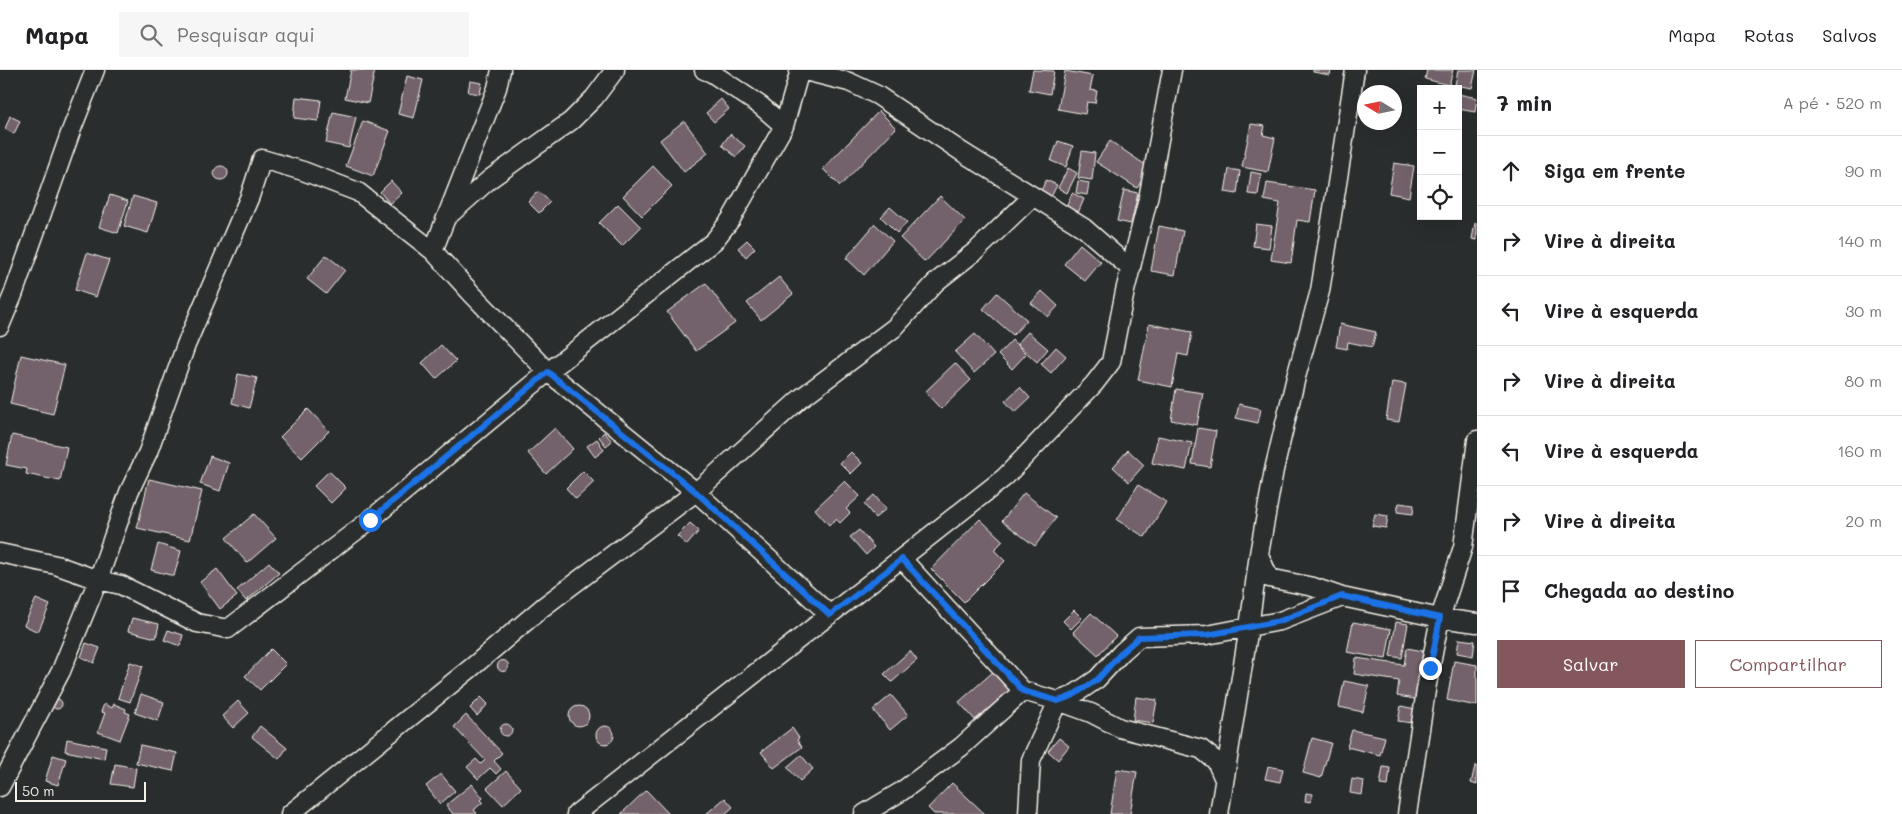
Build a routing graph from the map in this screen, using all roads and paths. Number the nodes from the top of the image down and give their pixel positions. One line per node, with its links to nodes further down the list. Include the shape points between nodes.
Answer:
1 (95, 70): 13 (street)
2 (501, 70): 10 (street, via 494,97)
3 (615, 70): 10 (street, via 571,121 490,179)
4 (704, 70): 8 (street, via 761,106)
5 (800, 70): 8 (street); 9 (street, via 849,82 878,95)
6 (1172, 70): 12 (street, via 1148,199)
7 (1356, 70): 18 (street, via 1320,290 1289,405)
8 (784, 126): 14 (street, via 731,219 714,241)
9 (1033, 196): 12 (street, via 1084,228); 16 (street, via 977,250 936,282 894,328 801,398)
10 (444, 220): 11 (street)
11 (433, 251): 14 (street); 20 (street, via 358,192 303,171 262,160 186,345)
12 (1131, 269): 19 (street, via 1111,362 1094,384 1005,477)
13 (0, 326)
14 (548, 372): 16 (street); 20 (street, via 370,520 228,629 196,623 121,585)
15 (1477, 440): 23 (street, via 1463,547)
16 (696, 492): 22 (street); 30 (street, via 543,607)
17 (0, 553): 20 (street, via 56,565)
18 (1259, 554): 21 (street, via 1269,578); 25 (street)
19 (902, 559): 22 (street); 26 (street)
20 (98, 580): 29 (street, via 61,671)
21 (1342, 596): 23 (street); 25 (street, via 1280,621)
22 (830, 615): 31 (street)
23 (1440, 618): 24 (street); 35 (street)
24 (1477, 622)
25 (1249, 627): 27 (street, via 1207,635 1139,637 1098,679); 28 (street)
26 (1023, 691): 27 (street); 32 (street, via 961,746 902,791)
27 (1058, 701): 28 (street, via 1120,728 1202,749 1216,761); 33 (street, via 1031,760)
28 (1224, 778): 34 (street)
29 (0, 787)
30 (290, 814)
31 (576, 814)
32 (864, 814)
33 (1028, 814)
34 (1219, 814)
35 (1407, 814)

